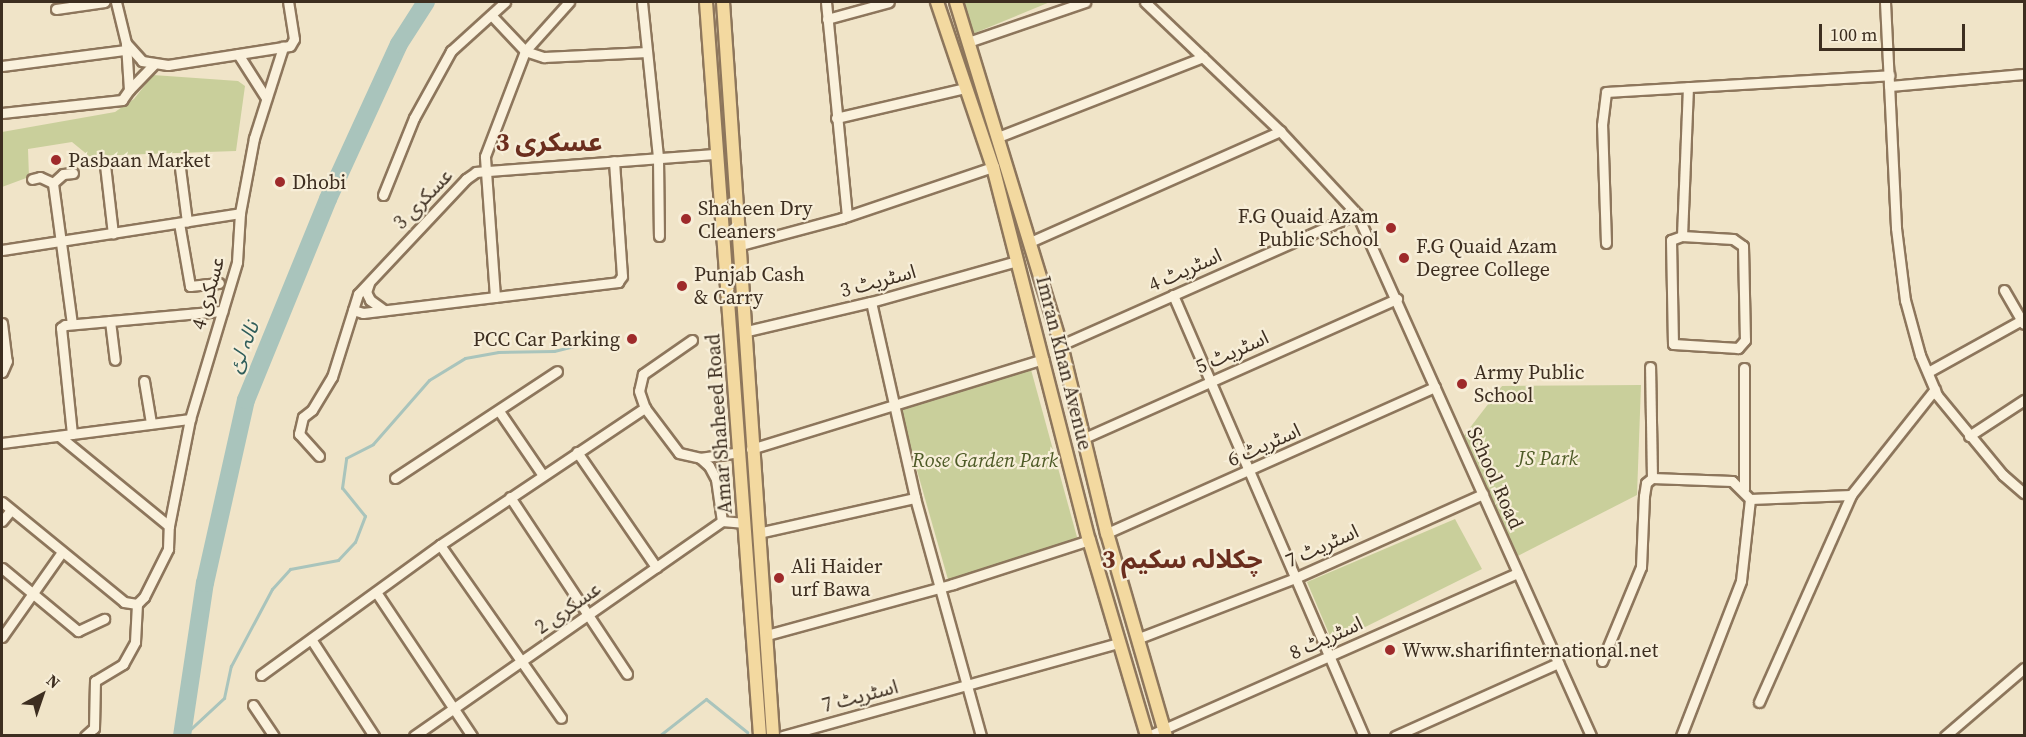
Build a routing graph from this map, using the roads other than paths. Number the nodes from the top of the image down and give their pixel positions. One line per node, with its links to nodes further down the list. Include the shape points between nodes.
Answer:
1 (104, 2): 16 (street)
2 (116, 2): 20 (street)
3 (288, 2): 21 (street, عسکری 4, via 294,39 290,46)
4 (506, 2): 17 (street)
5 (569, 2): 22 (street)
6 (642, 2): 23 (street)
7 (706, 2): 39 (main road, Amar Shaheed Road)
8 (723, 2): 60 (main road, Amar Shaheed Road)
9 (826, 2): 18 (street)
10 (889, 2): 18 (street)
11 (937, 2): 32 (main road, Imran Khan Avenue)
12 (956, 2): 19 (main road, Imran Khan Avenue)
13 (1085, 2): 19 (street)
14 (1145, 2): 25 (street, School Road)
15 (1885, 2): 29 (street)
16 (56, 9)
17 (493, 17): 22 (street); 49 (street, via 451,51 414,118)
18 (827, 20): 36 (street)
19 (968, 42): 38 (main road, Imran Khan Avenue)
20 (126, 46): 26 (street, via 142,61); 27 (street); 33 (street)
21 (283, 47): 24 (street); 34 (street, عسکری 4)
22 (525, 51): 23 (street, via 544,57); 45 (street, via 485,156)
23 (647, 52): 40 (street)
24 (238, 54): 26 (street); 34 (street)
25 (1203, 57): 37 (street, School Road); 38 (street)
26 (153, 65): 33 (street)
27 (2, 66)
28 (2025, 74): 30 (street)
29 (1888, 75): 30 (street); 31 (street)
30 (1889, 86): 88 (street, via 1896,228 1905,300)
31 (1688, 87): 56 (street); 59 (street, via 1606,92 1602,125)
32 (965, 88): 36 (street); 43 (main road, Imran Khan Avenue)
33 (129, 90): 35 (street, via 116,102)
34 (266, 98): 50 (street, عسکری 4)
35 (2, 113)
36 (836, 118): 52 (street)
37 (1280, 131): 51 (street, School Road); 58 (street)
38 (998, 137): 58 (main road, Imran Khan Avenue)
39 (716, 154): 40 (street, عسکری 3); 69 (main road, Amar Shaheed Road)
40 (658, 158): 41 (street, عسکری 3); 55 (street)
41 (614, 161): 45 (street, عسکری 3); 68 (street, via 621,280)
42 (105, 165): 54 (street)
43 (993, 167): 52 (street); 62 (main road, Imran Khan Avenue)
44 (180, 168): 53 (street)
45 (484, 171): 64 (street, عسکری 3, via 466,179 444,199); 68 (street)
46 (73, 173): 48 (street, via 63,174)
47 (32, 179): 48 (street, via 40,177)
48 (53, 183): 57 (street)
49 (383, 195)
50 (240, 213): 53 (street); 74 (street, عسکری 4, via 237,262)
51 (1357, 214): 67 (street, اسٹریٹ 4); 70 (street, School Road)
52 (847, 216): 60 (street)
53 (183, 222): 54 (street); 63 (street, via 190,286)
54 (113, 234): 57 (street)
55 (659, 236)
56 (1683, 236): 56 (street, via 1671,240 1673,344 1738,348 1745,340 1743,246 1733,239)
57 (59, 242): 61 (street); 78 (street)
58 (1030, 242): 81 (main road, Imran Khan Avenue)
59 (1606, 243)
60 (741, 245): 66 (main road, Amar Shaheed Road)
61 (2, 250)
62 (1017, 261): 71 (street, اسٹریٹ 3); 82 (main road, Imran Khan Avenue)
63 (219, 283)
64 (369, 283): 72 (street, عسکری 3, via 358,294); 73 (street, via 366,292 370,300)
65 (2004, 290): 77 (street)
66 (744, 295): 69 (main road); 79 (main road, Amar Shaheed Road)
67 (1173, 296): 81 (street, اسٹریٹ 4); 90 (street)
68 (495, 297): 73 (street)
69 (729, 297): 104 (main road, Amar Shaheed Road)
70 (1397, 299): 90 (street, اسٹریٹ 5); 91 (street, School Road)
71 (871, 302): 79 (street, اسٹریٹ 3); 94 (street)
72 (353, 310): 73 (street); 106 (street, عسکری 3, via 332,377 312,410 303,417 299,434)
73 (384, 310)
74 (222, 311): 75 (street); 97 (street, عسکری 4)
75 (110, 321): 78 (street); 83 (street)
76 (2, 322): 87 (street, via 7,361)
77 (2023, 323): 88 (street)
78 (72, 324): 99 (street, via 61,328)
79 (747, 331): 104 (main road, Amar Shaheed Road)
80 (692, 340): 95 (street, via 643,374 639,391)
81 (1061, 345): 102 (main road, Imran Khan Avenue)
82 (1043, 359): 94 (street); 127 (main road, Imran Khan Avenue)
83 (115, 360)
84 (1650, 366): 111 (street)
85 (1744, 368): 112 (street)
86 (558, 370): 96 (street)
87 (2, 372)
88 (1928, 372): 92 (street)
89 (144, 381): 98 (street)
90 (1209, 382): 102 (street, اسٹریٹ 5); 108 (street)
91 (1435, 387): 108 (street, اسٹریٹ 6); 114 (street, School Road)
92 (1935, 389): 101 (street); 115 (street)
93 (2025, 400): 101 (street)
94 (893, 406): 104 (street); 117 (street)
95 (645, 408): 105 (street); 107 (street, via 679,453)
96 (499, 411): 109 (street); 110 (street)
97 (190, 419): 98 (street); 124 (street, عسکری 4)
98 (150, 423): 99 (street)
99 (72, 434): 100 (street)
100 (59, 436): 103 (street); 124 (street)
101 (1969, 436): 113 (street, via 2003,475)
102 (1082, 439): 125 (main road, Imran Khan Avenue)
103 (2, 443)
104 (746, 451): 107 (street); 123 (main road, Amar Shaheed Road); 126 (main road, Amar Shaheed Road)
105 (577, 452): 109 (street); 130 (street)
106 (319, 456)
107 (700, 458): 122 (street, via 716,479)
108 (1248, 472): 125 (street, اسٹریٹ 6); 133 (street)
109 (542, 474): 116 (street)
110 (395, 478)
111 (1652, 478): 112 (street, via 1732,481); 147 (street, via 1646,483 1644,496 1641,567)
112 (1744, 489): 118 (street)
113 (2025, 493)
114 (1483, 494): 132 (street, School Road); 133 (street, اسٹریٹ 7)
115 (1851, 495): 118 (street); 153 (street)
116 (510, 497): 128 (street); 138 (street)
117 (915, 498): 126 (street); 134 (street)
118 (1750, 499): 171 (street, via 1741,581)
119 (2, 502): 120 (street)
120 (11, 510): 121 (street); 129 (street)
121 (2, 521)
122 (722, 521): 123 (street); 130 (street, عسکری 2)
123 (745, 523): 163 (main road, Amar Shaheed Road)
124 (169, 526): 137 (street, via 168,549)
125 (1107, 532): 142 (main road, Imran Khan Avenue)
126 (758, 533): 140 (main road, Amar Shaheed Road)
127 (1089, 540): 134 (street); 144 (main road, Imran Khan Avenue)
128 (440, 545): 135 (street); 146 (street)
129 (62, 552): 136 (street); 137 (street, via 124,602)
130 (656, 567): 138 (street, عسکری 2)
131 (2, 568): 136 (street)
132 (1518, 573): 145 (street, اسٹریٹ 8); 148 (street, School Road)
133 (1295, 578): 142 (street, اسٹریٹ 7); 145 (street)
134 (940, 587): 140 (street); 152 (street)
135 (376, 592): 143 (street); 155 (street)
136 (32, 593): 139 (street, via 78,631); 141 (street)
137 (137, 604): 158 (street, via 135,642 123,663 95,681 94,728)
138 (588, 617): 146 (street, عسکری 2); 150 (street)
139 (104, 619)
140 (767, 635): 164 (main road, Amar Shaheed Road)
141 (2, 637)
142 (1139, 638): 157 (main road, Imran Khan Avenue)
143 (311, 639): 151 (street); 160 (street)
144 (1119, 643): 152 (street, اسٹریٹ 7); 167 (main road, Imran Khan Avenue)
145 (1329, 656): 157 (street, اسٹریٹ 8); 168 (street)
146 (522, 661): 155 (street, عسکری 2); 156 (street)
147 (1602, 662)
148 (1558, 663): 169 (street); 170 (street, School Road)
149 (2025, 668): 172 (street)
150 (627, 674)
151 (261, 675)
152 (965, 685): 165 (street, اسٹریٹ 7); 166 (street)
153 (1759, 702)
154 (254, 705): 159 (street)
155 (452, 709): 161 (street, عسکری 2); 162 (street)
156 (561, 718)
157 (1165, 733): 167 (street, اسٹریٹ 8)
158 (85, 735)
159 (274, 735)
160 (374, 735)
161 (414, 735)
162 (472, 735)
163 (760, 735)
164 (772, 735)
165 (783, 735)
166 (981, 735)
167 (1147, 735)
168 (1364, 735)
169 (1395, 735)
170 (1591, 735)
171 (1681, 735)
172 (1945, 735)

